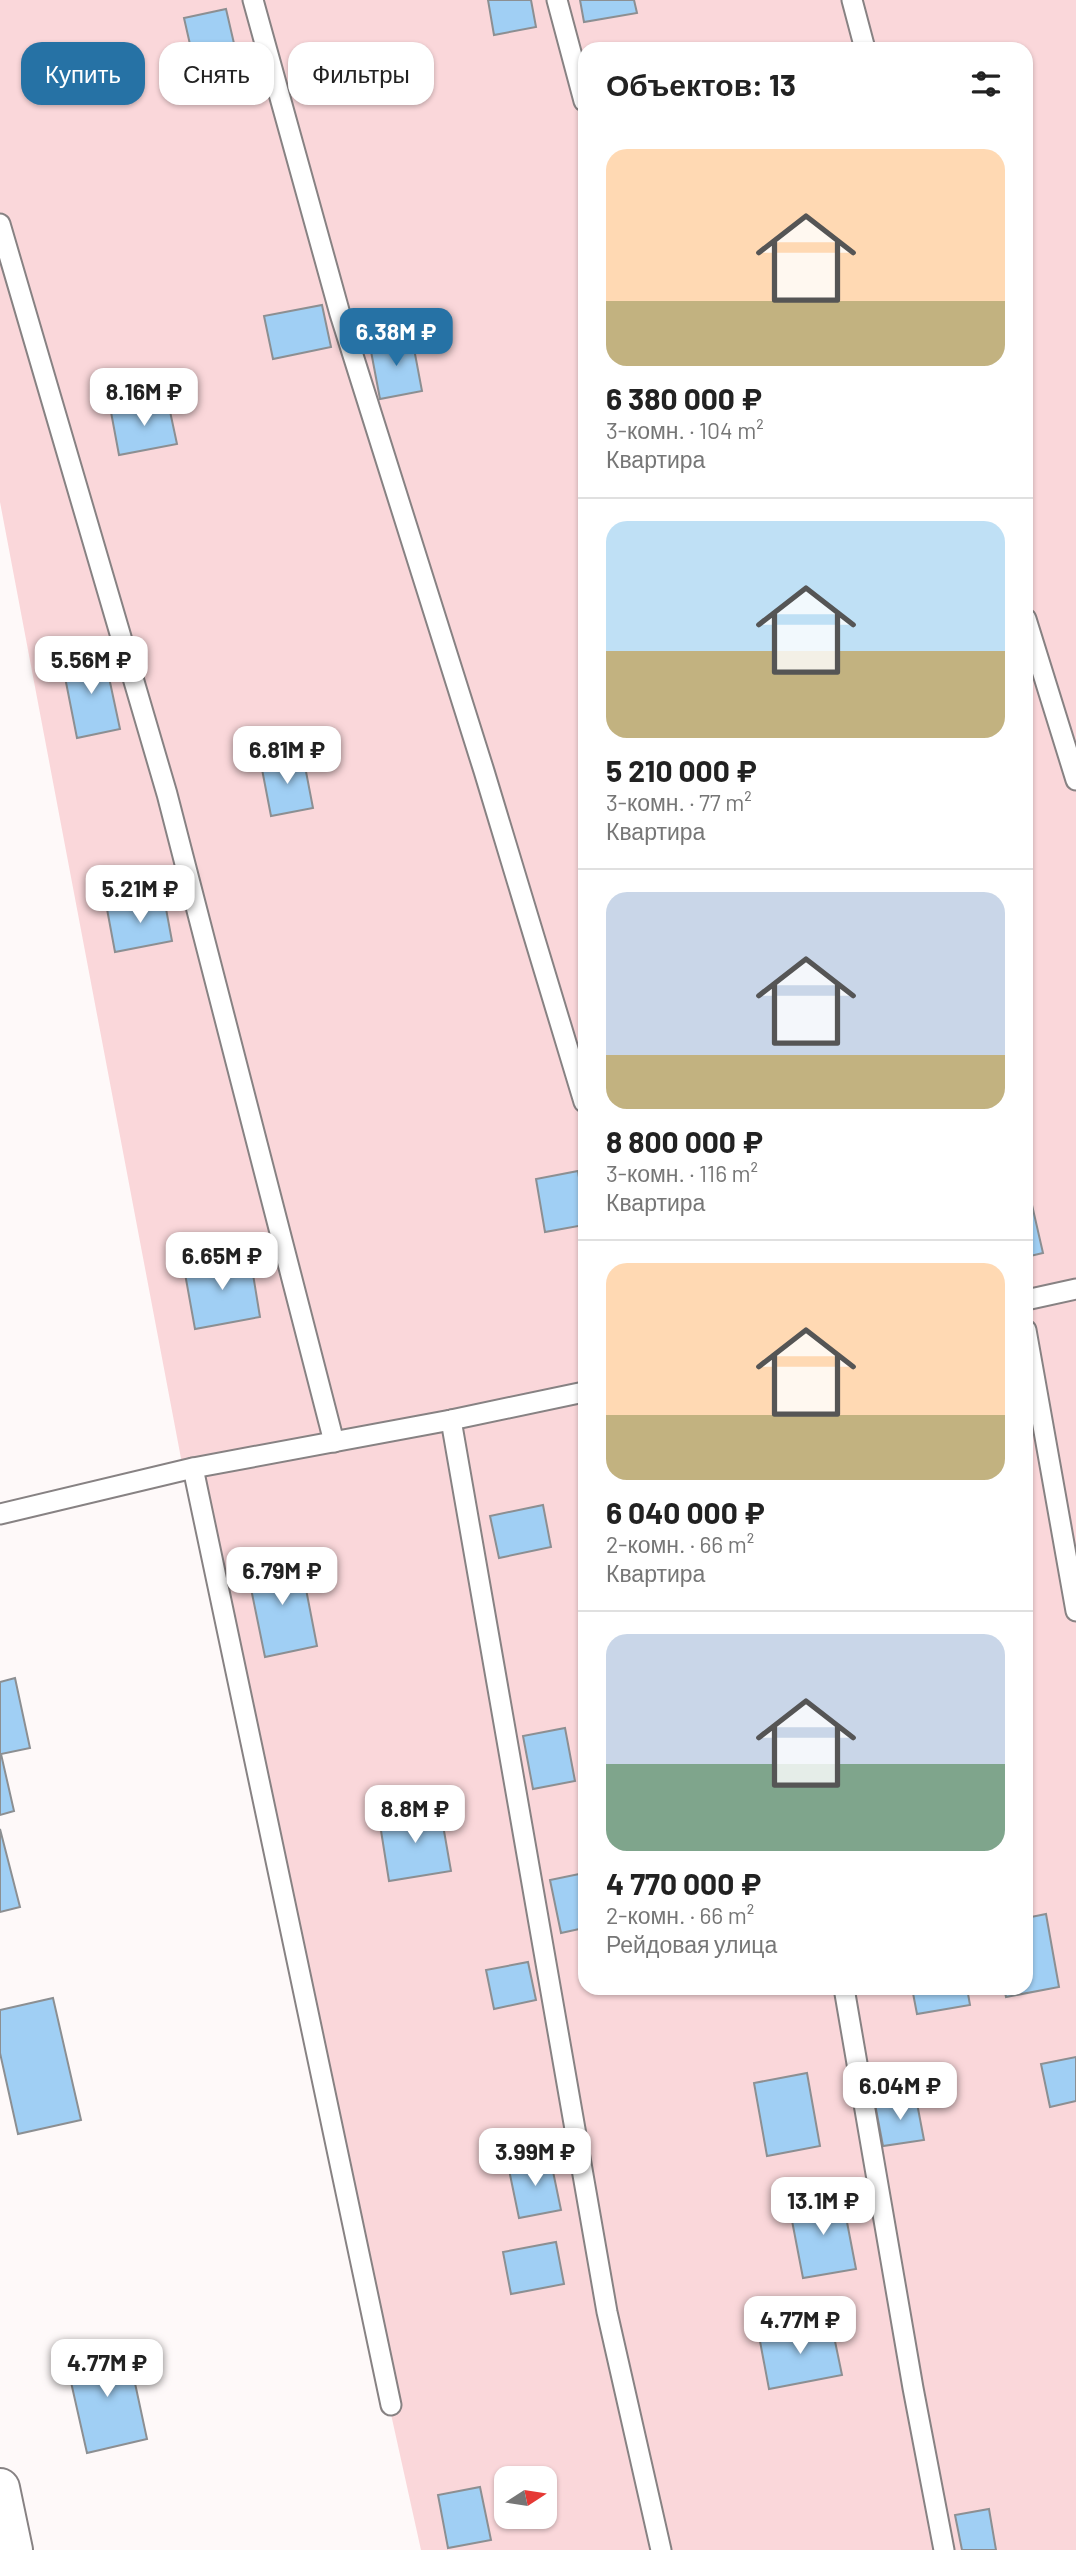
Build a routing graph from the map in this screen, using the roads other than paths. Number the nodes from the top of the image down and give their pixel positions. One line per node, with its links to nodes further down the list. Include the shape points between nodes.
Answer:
1 (253, 0): 9 (lane, via 340,314)
2 (556, 0): 5 (lane)
3 (852, 0): 4 (lane)
4 (863, 42)
5 (578, 80)
6 (0, 224): 15 (lane, via 167,794)
7 (1033, 642): 8 (lane)
8 (1076, 780)
9 (578, 1082)
10 (1076, 1289): 11 (lane)
11 (1033, 1298)
12 (1033, 1369): 18 (lane)
13 (578, 1393): 14 (lane)
14 (451, 1420): 15 (lane); 23 (lane, via 607,2312)
15 (334, 1442): 16 (lane)
16 (193, 1468): 17 (lane); 20 (lane)
17 (0, 1514)
18 (1076, 1611)
19 (845, 1995): 24 (lane)
20 (391, 2405)
21 (0, 2488): 22 (street)
22 (13, 2550)
23 (660, 2550)
24 (944, 2550)

